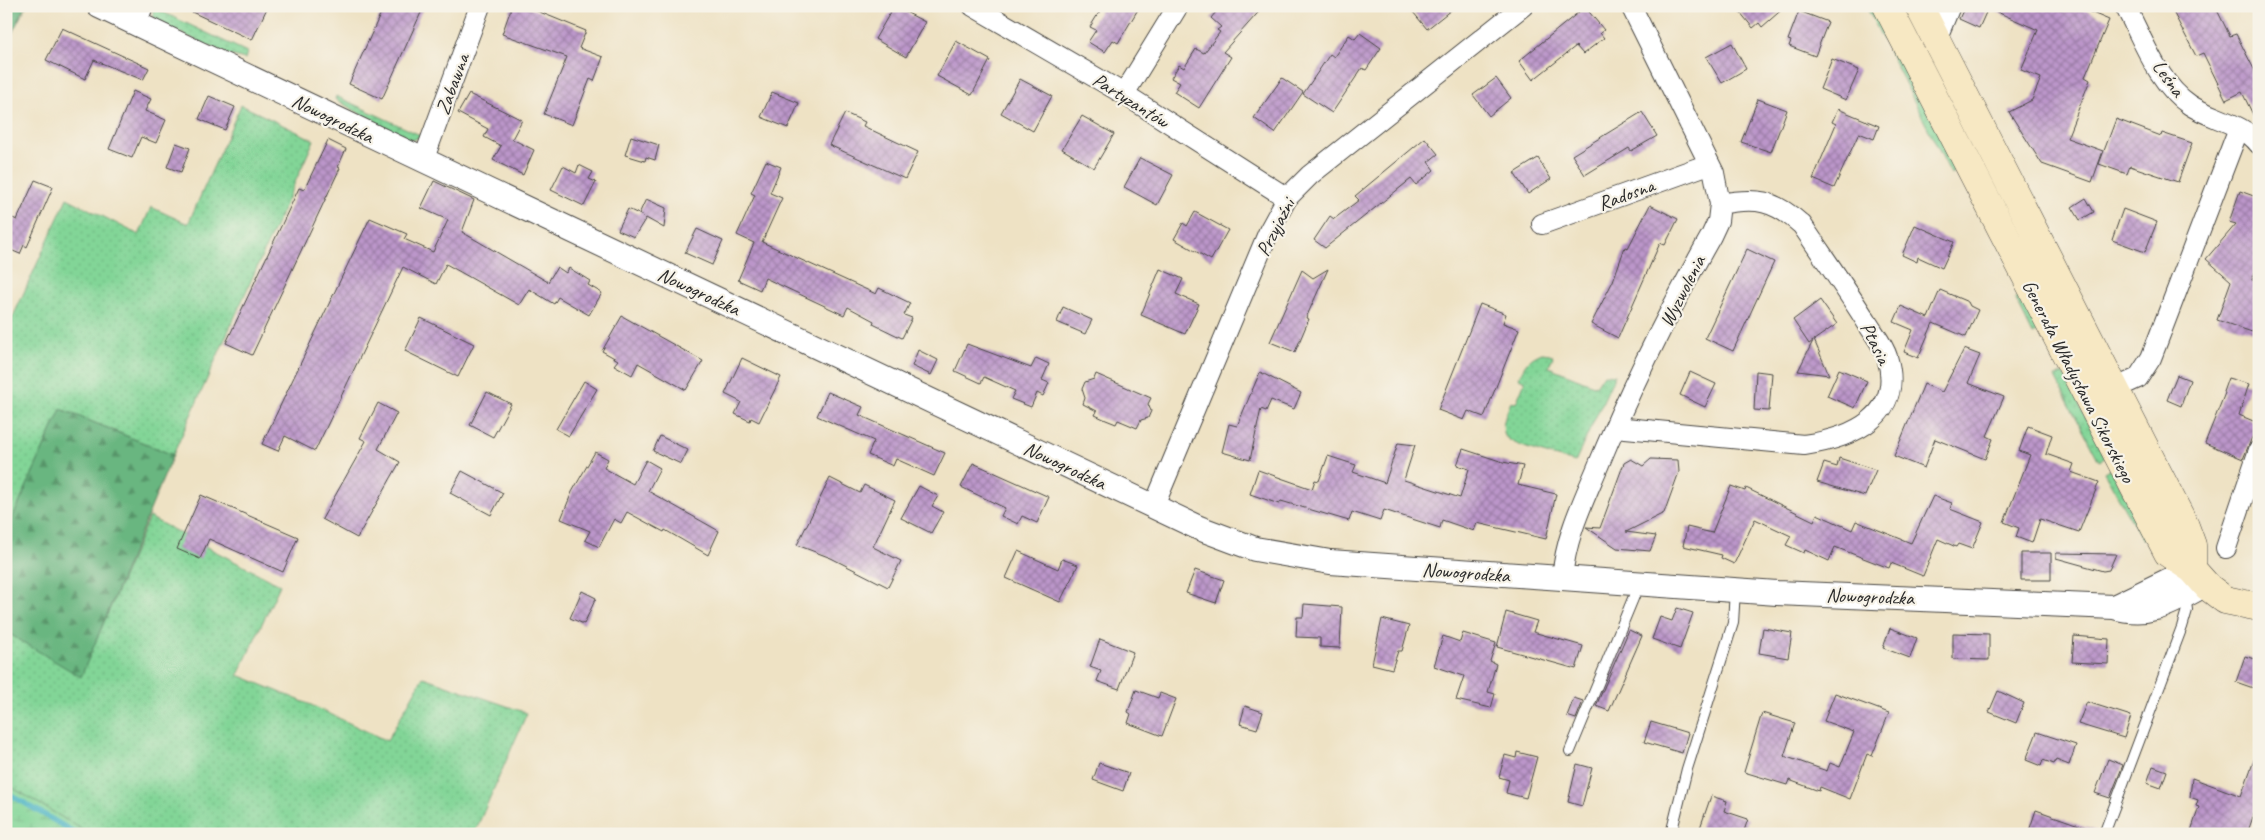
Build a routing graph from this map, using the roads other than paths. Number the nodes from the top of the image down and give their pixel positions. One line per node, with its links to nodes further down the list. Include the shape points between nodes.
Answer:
1 (99, 6): 11 (street, Nowogrodzka)
2 (480, 6): 16 (street, Zabawna)
3 (973, 6): 13 (street, Partyzantów)
4 (1178, 6): 13 (street)
5 (1523, 6): 18 (street, Przyjaźni, via 1306,178)
6 (1631, 6): 17 (street, Wyzwolenia)
7 (1887, 6): 27 (main road, Generała Władysława Sikorskiego, via 2160,540)
8 (1919, 6): 12 (main road, Generała Władysława Sikorskiego)
9 (1950, 6): 12 (street)
10 (2125, 6): 14 (street, Leśna, via 2174,91 2198,110)
11 (140, 15): 16 (street, Nowogrodzka)
12 (1936, 40): 21 (main road, Generała Władysława Sikorskiego)
13 (1124, 94): 18 (street, Partyzantów)
14 (2239, 128): 15 (street, Leśna); 21 (street, Generała Władysława Sikorskiego, via 2151,358 2138,378)
15 (2259, 144)
16 (423, 161): 24 (street, Nowogrodzka)
17 (1709, 164): 19 (street, Wyzwolenia); 20 (street, Radosna)
18 (1287, 198): 24 (street, Przyjaźni, via 1269,231)
19 (1720, 204): 22 (street, Wyzwolenia, via 1718,221 1711,236); 22 (street, Ptasia, via 1758,200 1776,205 1802,225 1887,355 1891,384 1885,399 1874,419 1855,431 1833,441 1804,446)
20 (1542, 224)
21 (2114, 389): 27 (main road, Generała Władysława Sikorskiego, via 2192,545)
22 (1615, 427): 26 (street, Wyzwolenia, via 1568,542)
23 (2259, 450): 25 (street)
24 (1154, 506): 26 (street, Nowogrodzka, via 1230,541 1304,560)
25 (2226, 548)
26 (1562, 579): 28 (street, Nowogrodzka)
27 (2194, 582): 29 (street, Nowogrodzka, via 2114,606); 30 (main road, via 2225,600); 33 (lane, via 2182,627)
28 (1639, 584): 29 (street, Nowogrodzka); 31 (lane)
29 (1735, 590): 32 (lane, via 1733,623 1687,769)
30 (2259, 607)
31 (1570, 751)
32 (1671, 834)
33 (2104, 834)

